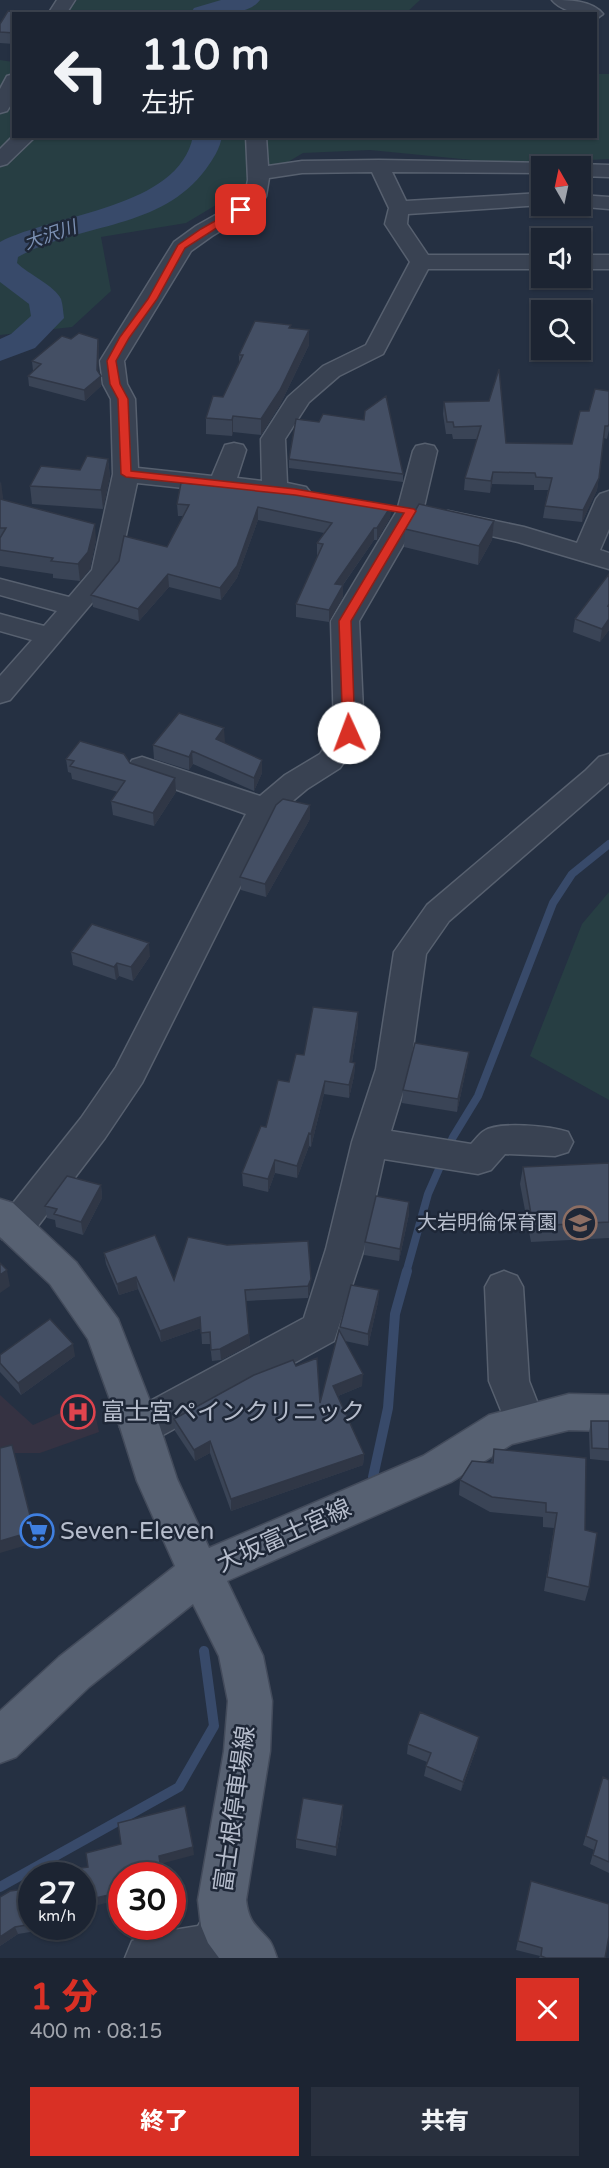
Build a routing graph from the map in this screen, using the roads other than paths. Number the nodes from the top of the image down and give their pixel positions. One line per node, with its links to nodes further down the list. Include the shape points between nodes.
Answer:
1 (561, 0): 2 (street)
2 (590, 12)
3 (12, 84): 4 (street)
4 (0, 107)
5 (24, 138): 7 (street)
6 (256, 138): 12 (street)
7 (0, 160)
8 (379, 166): 9 (street); 12 (street, via 302,167); 16 (street)
9 (531, 167)
10 (591, 170): 11 (street)
11 (609, 171)
12 (257, 174): 22 (street, via 257,197 253,203 182,247 111,361 115,384 123,399)
13 (531, 200): 16 (street)
14 (591, 202): 15 (street)
15 (609, 203)
16 (399, 208): 17 (street, via 396,224)
17 (421, 262): 18 (street); 27 (street, via 375,349 331,371 300,397 273,439)
18 (531, 262)
19 (591, 262): 20 (street)
20 (609, 262)
21 (152, 438): 22 (street)
22 (125, 439): 25 (street)
23 (234, 450): 26 (street)
24 (425, 451): 30 (street)
25 (126, 474): 26 (street); 33 (street, via 105,572)
26 (222, 484): 27 (street)
27 (275, 490): 28 (street)
28 (318, 496)
29 (609, 499): 31 (street)
30 (399, 509): 31 (street, via 525,535); 39 (street, via 345,621 349,733 330,761 296,782)
31 (597, 558)
32 (0, 587): 33 (street)
33 (75, 607): 35 (street)
34 (0, 622): 35 (street)
35 (51, 636): 36 (street)
36 (0, 694)
37 (609, 764): 40 (street, via 438,913 410,952 393,1069)
38 (142, 767): 39 (street)
39 (264, 809): 42 (street, via 130,1074 93,1128)
40 (370, 1142): 41 (street, via 478,1161 496,1140); 46 (street, via 321,1329)
41 (555, 1142)
42 (8, 1221): 46 (main road, 富士根停車場線, via 63,1273 104,1331)
43 (504, 1287): 45 (street, via 509,1381)
44 (609, 1413): 45 (main road, 大坂富士宮線, via 569,1412)
45 (525, 1422): 47 (main road, 大坂富士宮線, via 503,1428 437,1469)
46 (140, 1426): 47 (main road, 富士根停車場線, via 157,1481)
47 (199, 1573): 48 (main road, 大坂富士宮線, via 74,1672); 49 (main road, 富士根停車場線, via 241,1656 250,1701 247,1751 222,1900)
48 (0, 1741)
49 (239, 1942): 50 (street)
50 (149, 1958)

